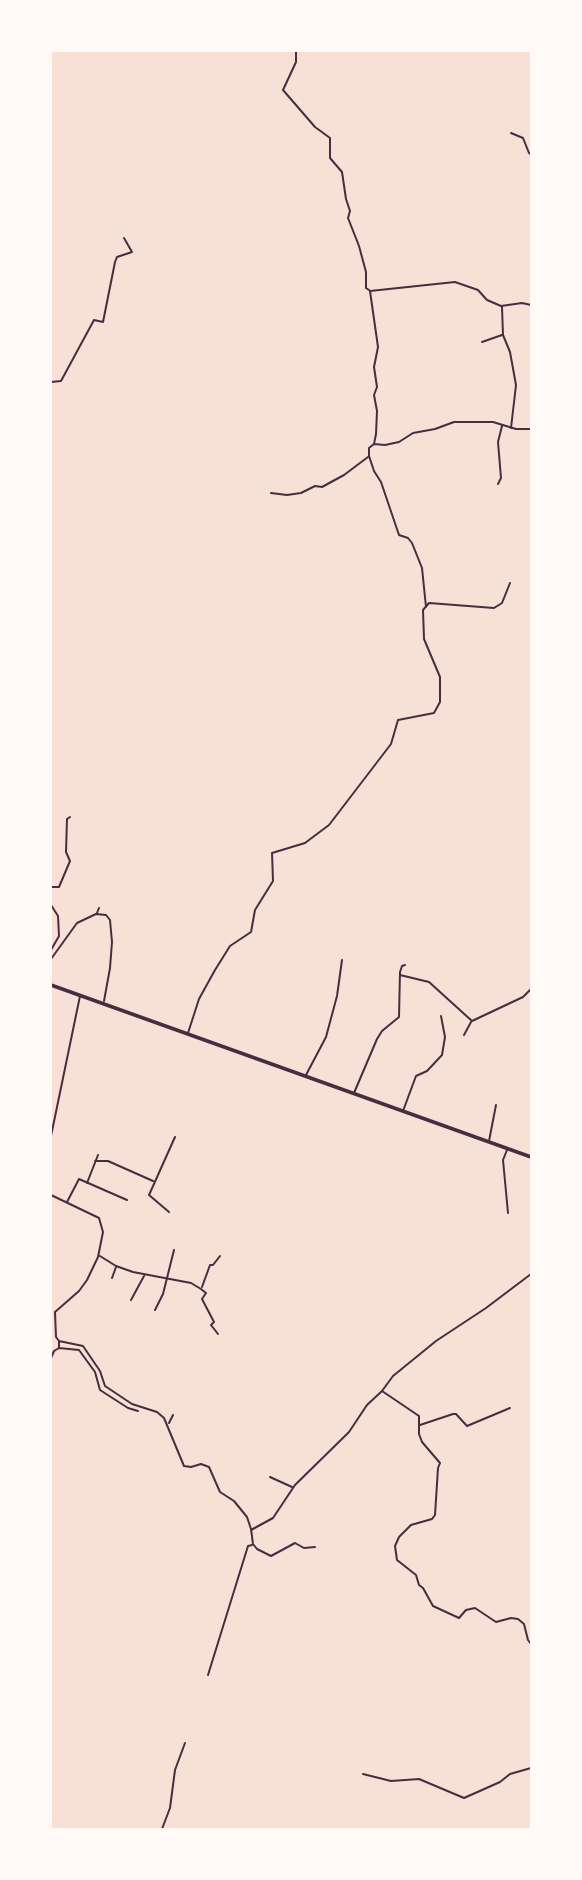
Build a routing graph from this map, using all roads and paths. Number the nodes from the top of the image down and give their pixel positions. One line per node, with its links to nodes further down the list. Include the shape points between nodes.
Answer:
1 (296, 51): 5 (street, via 283,90 330,138 330,158 342,172 351,211 348,218)
2 (511, 133): 3 (street, via 523,138)
3 (531, 153)
4 (124, 238): 10 (street, via 132,252 117,257 103,322 94,320 61,381)
5 (370, 291): 7 (street, via 455,282); 14 (street, via 378,347)
6 (531, 305): 7 (street)
7 (502, 306): 8 (street)
8 (503, 335): 9 (street); 12 (street, via 516,385)
9 (482, 342)
10 (51, 382)
11 (502, 425): 12 (street); 14 (street, via 454,422 413,433 399,442); 16 (street)
12 (512, 428): 13 (street)
13 (531, 429)
14 (374, 443): 15 (street)
15 (369, 456): 17 (street, via 322,487 287,495); 19 (street, via 399,535 412,543 422,568)
16 (498, 484)
17 (271, 493)
18 (510, 583): 19 (street, via 502,603 494,608 429,603)
19 (426, 607): 36 (street, via 424,639 440,677 440,702 434,713 398,720 391,744 329,825 305,844 272,853 273,881 255,910 251,932 230,946 199,999)
20 (70, 817): 21 (street, via 66,852 70,861 58,887)
21 (51, 887)
22 (51, 905): 25 (street, via 58,916 59,936)
23 (99, 908): 24 (street)
24 (96, 914): 26 (street, via 77,923); 33 (street, via 110,920 110,968)
25 (51, 950)
26 (51, 959)
27 (342, 960): 38 (street, via 326,1037)
28 (405, 965): 29 (street)
29 (400, 975): 35 (street, via 429,982); 39 (street, via 399,1017 377,1039)
30 (51, 985): 32 (highway)
31 (531, 989): 35 (street)
32 (80, 995): 33 (highway); 42 (street)
33 (103, 1004): 36 (highway)
34 (441, 1016): 43 (street, via 442,1055 416,1076)
35 (472, 1021): 37 (street)
36 (187, 1034): 38 (highway)
37 (464, 1035)
38 (306, 1077): 39 (highway)
39 (354, 1094): 43 (highway)
40 (496, 1105): 46 (street)
41 (51, 1109): 42 (street)
42 (57, 1110): 44 (street)
43 (403, 1112): 46 (highway)
44 (51, 1136)
45 (175, 1137): 51 (street)
46 (489, 1142): 47 (highway)
47 (508, 1149): 49 (highway); 57 (street, via 503,1160)
48 (98, 1155): 50 (street)
49 (531, 1157)
50 (95, 1161): 51 (street, via 108,1161); 52 (street)
51 (154, 1181): 56 (street, via 149,1196)
52 (87, 1183): 54 (street); 55 (street, via 79,1179)
53 (51, 1195): 55 (street)
54 (127, 1200)
55 (66, 1203): 59 (street, via 101,1220)
56 (169, 1212)
57 (508, 1213)
58 (174, 1250): 65 (street)
59 (99, 1255): 61 (street); 70 (street, via 79,1292)
60 (220, 1256): 66 (street, via 210,1265)
61 (116, 1266): 63 (street); 64 (street)
62 (531, 1274): 75 (street, via 436,1341 393,1376)
63 (144, 1275): 65 (street); 67 (street)
64 (112, 1278)
65 (168, 1279): 66 (street); 68 (street)
66 (201, 1289): 71 (street)
67 (131, 1300)
68 (155, 1310)
69 (51, 1314): 70 (street)
70 (55, 1315): 72 (street)
71 (218, 1334)
72 (59, 1341): 73 (street); 79 (street, via 83,1346 105,1386 132,1404 157,1412)
73 (60, 1348): 74 (street); 77 (street, via 79,1350 95,1372 100,1390)
74 (51, 1358)
75 (382, 1391): 80 (street, via 419,1416); 82 (street, via 349,1432)
76 (510, 1408): 80 (street, via 467,1426 456,1414)
77 (138, 1411)
78 (173, 1415): 79 (street)
79 (167, 1424): 83 (street, via 184,1466 209,1467 220,1492 234,1501)
80 (419, 1425): 86 (street, via 422,1442 440,1464 436,1507 432,1519 411,1525 398,1537 397,1560 416,1576 433,1606 458,1618 473,1608 496,1622 518,1619)
81 (270, 1477): 82 (street)
82 (293, 1487): 83 (street, via 273,1518)
83 (251, 1530): 84 (street)
84 (253, 1545): 85 (street, via 271,1556 291,1544); 87 (street, via 248,1546)
85 (315, 1547)
86 (531, 1644)
87 (208, 1675)
88 (185, 1743): 91 (street)
89 (531, 1768): 90 (street, via 464,1798 419,1779 391,1781)
90 (363, 1774)
91 (162, 1829)

